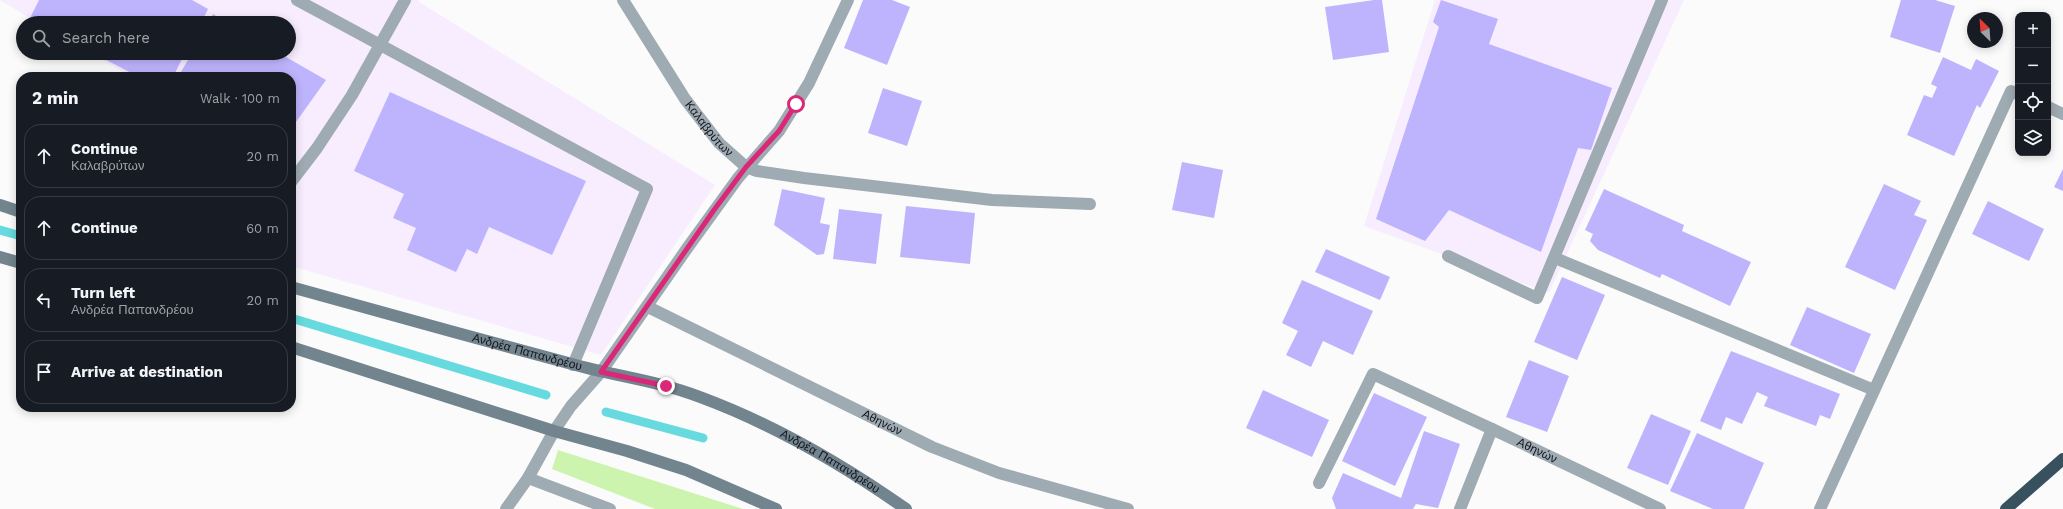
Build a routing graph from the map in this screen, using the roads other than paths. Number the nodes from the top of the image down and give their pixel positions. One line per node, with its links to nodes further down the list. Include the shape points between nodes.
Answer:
1 (297, 0): 6 (street)
2 (405, 0): 6 (street)
3 (623, 0): 10 (street, Καλαβρύτων, via 689,105 719,143)
4 (848, 0): 10 (street, via 809,83 779,131)
5 (1662, 0): 17 (street)
6 (380, 45): 11 (street, via 352,95); 22 (street, via 647,189)
7 (2015, 93): 24 (street, via 2011,91)
8 (2051, 108): 9 (street)
9 (2063, 114)
10 (746, 167): 12 (street, via 804,178 992,200); 20 (street)
11 (296, 175)
12 (1090, 204)
13 (0, 205): 14 (main road)
14 (16, 210)
15 (1448, 256): 17 (street, via 1537,298)
16 (0, 257): 18 (main road)
17 (1555, 258): 24 (street)
18 (16, 262)
19 (296, 288): 22 (main road, Ανδρέα Παπανδρέου)
20 (648, 307): 23 (street); 34 (street, Αθηνών, via 932,448 999,472)
21 (296, 349): 26 (main road)
22 (573, 365): 23 (main road, Ανδρέα Παπανδρέου)
23 (601, 372): 26 (street, via 571,406); 33 (main road, Ανδρέα Παπανδρέου, via 666,386 740,413 787,435)
24 (1874, 390): 37 (street)
25 (1492, 430): 29 (street, Αθηνών, via 1373,374); 35 (street); 36 (street, Αθηνών)
26 (554, 431): 28 (street); 32 (main road, via 686,470)
27 (2063, 459): 38 (highway)
28 (528, 478): 30 (street); 31 (street)
29 (1319, 483)
30 (506, 509)
31 (610, 509)
32 (776, 509)
33 (906, 509)
34 (1128, 509)
35 (1460, 509)
36 (1660, 509)
37 (1820, 509)
38 (2006, 509)

